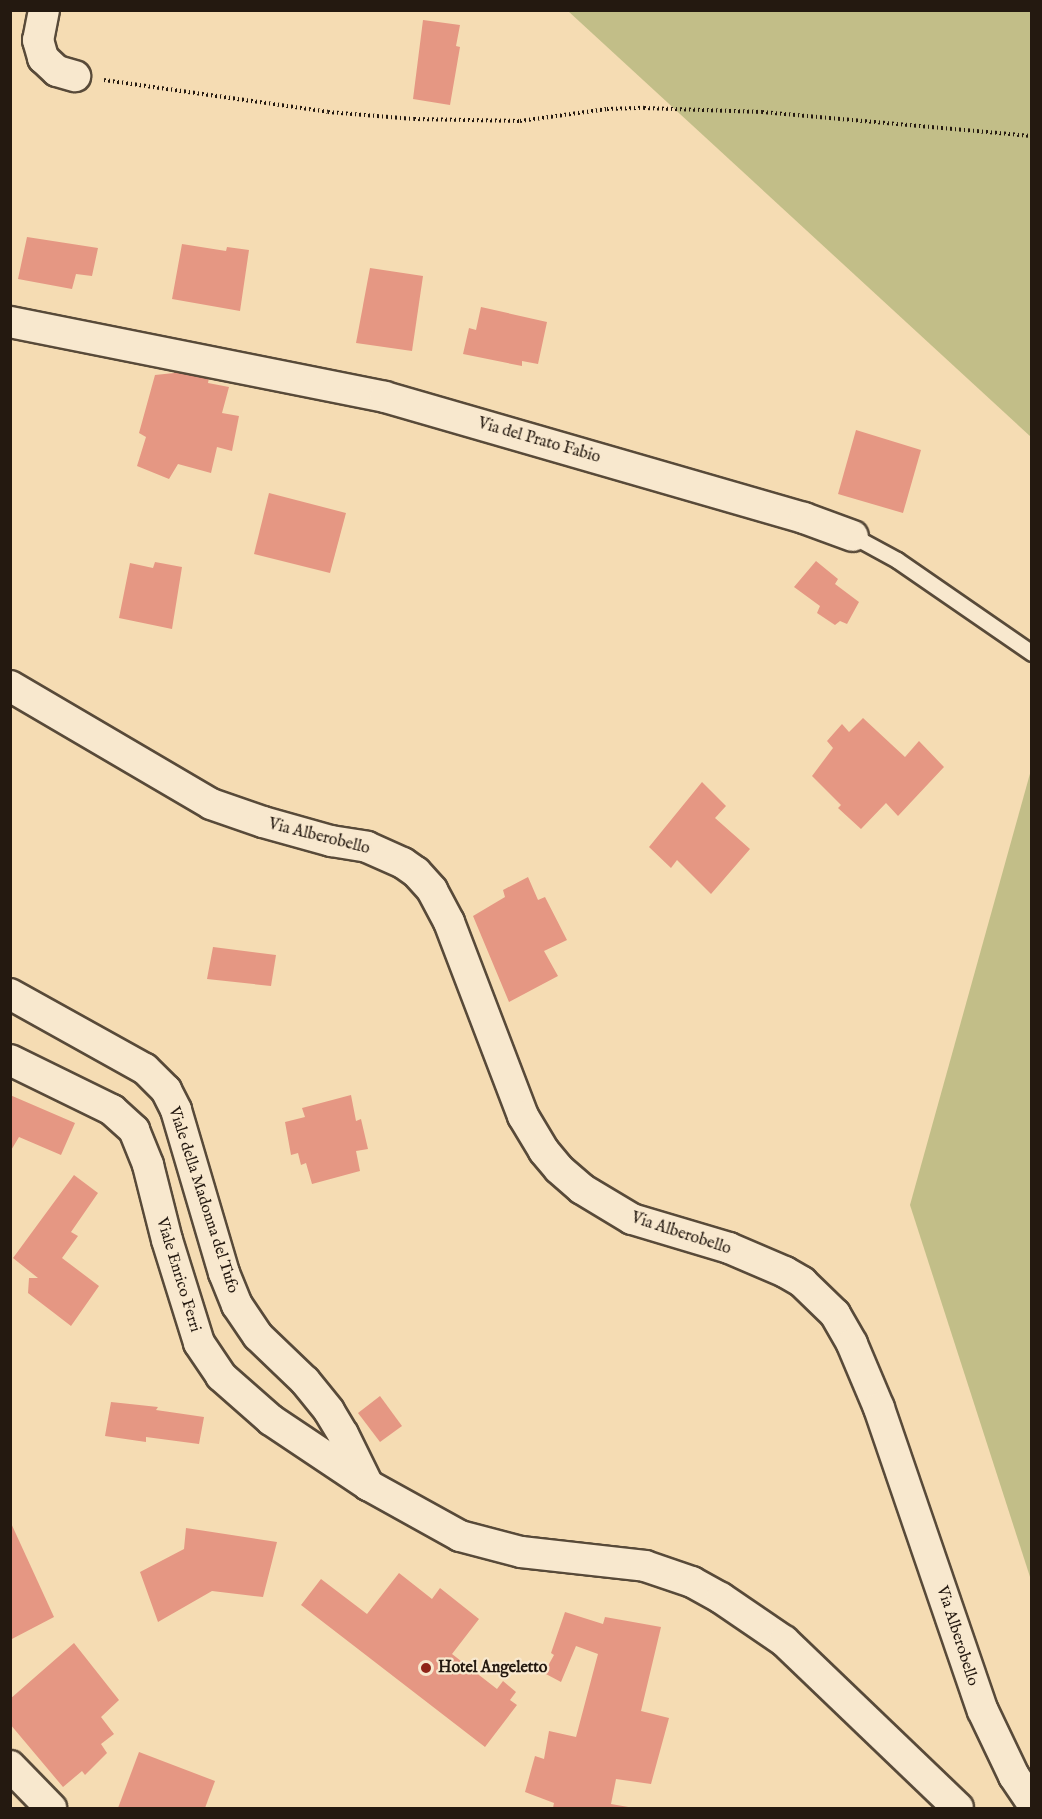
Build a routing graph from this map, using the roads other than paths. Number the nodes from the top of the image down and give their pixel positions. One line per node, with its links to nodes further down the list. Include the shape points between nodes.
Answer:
1 (44, 10): 2 (street, via 38,40 44,58 57,71)
2 (75, 76)
3 (10, 322): 4 (street, Via del Prato Fabio, via 385,397 804,518)
4 (853, 536): 5 (lane, Via del Prato Fabio, via 897,560)
5 (1032, 653)
6 (10, 686): 11 (street, Via Alberobello, via 211,804 331,841 367,847 416,872 432,890 449,922 523,1116 559,1169 582,1189 632,1219 729,1248 802,1281 835,1314 879,1408 983,1711 1014,1776)
7 (10, 994): 9 (street, Viale della Madonna del Tufo, via 145,1069 166,1090 176,1110 237,1305 258,1336 306,1381 329,1411)
8 (10, 1060): 9 (street, Viale Enrico Ferri, via 102,1105 127,1122 145,1154 194,1330 213,1368 271,1420)
9 (368, 1485): 13 (street, Viale Enrico Ferri, via 477,1542 521,1552 645,1566 722,1598 784,1641)
10 (10, 1766): 12 (street)
11 (1032, 1803)
12 (51, 1809)
13 (958, 1809)

